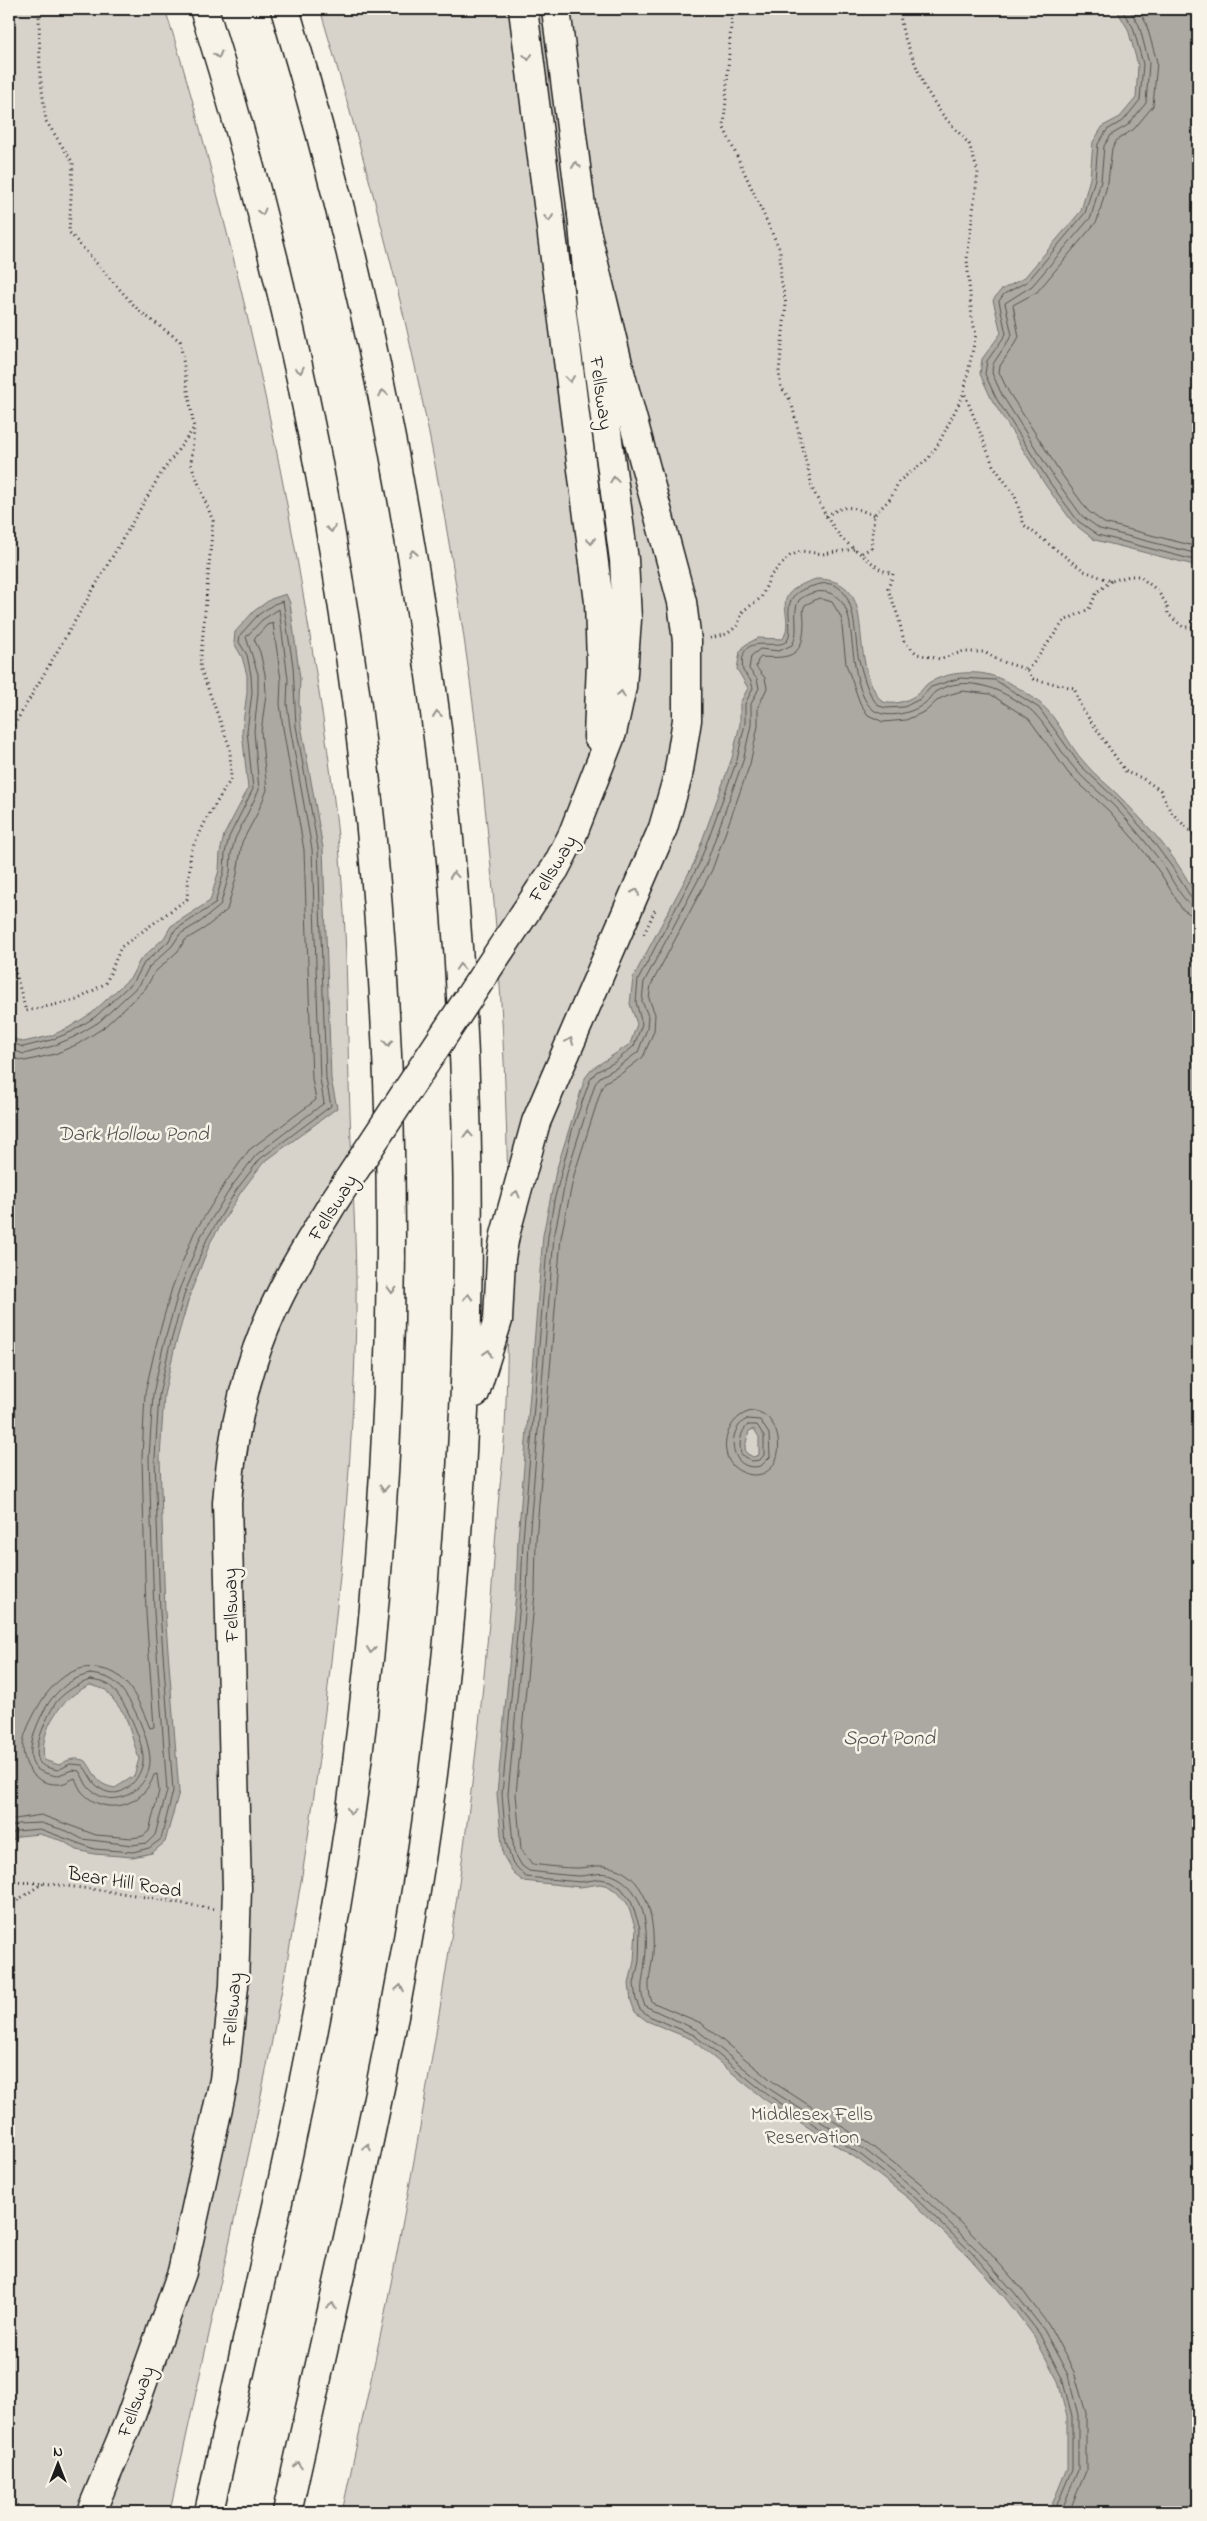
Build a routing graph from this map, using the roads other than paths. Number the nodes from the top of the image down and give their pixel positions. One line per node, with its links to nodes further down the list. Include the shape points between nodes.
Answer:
1 (204, 9): 9 (main road, one-way to 9, via 252,174 287,312 317,450 348,634 369,800 381,933 390,1085 392,1224 390,1367 383,1508 354,1793 317,2013)
2 (284, 9): 7 (main road, one-way to 2, via 469,1212 466,1068 453,870 436,712 414,559 376,357 332,176)
3 (523, 9): 6 (main road, Fellsway, one-way to 6, via 599,602 601,663)
4 (556, 9): 5 (main road, Fellsway, one-way to 4)
5 (582, 214): 6 (main road, Fellsway, one-way to 5, via 618,710 625,664 627,600); 7 (main road, one-way to 5, via 498,1320 505,1235 536,1122 647,868 674,794 687,720 687,641 671,558)
6 (596, 774): 8 (main road, Fellsway, bridge, via 572,836 555,869 333,1203 280,1294 261,1336 246,1383 233,1440 227,1503 237,1912 234,1986 224,2080 182,2272 129,2422)
7 (464, 1433): 10 (main road, one-way to 7, via 385,2064 411,1922 449,1639)
8 (91, 2512)
9 (209, 2512)
10 (287, 2512)

